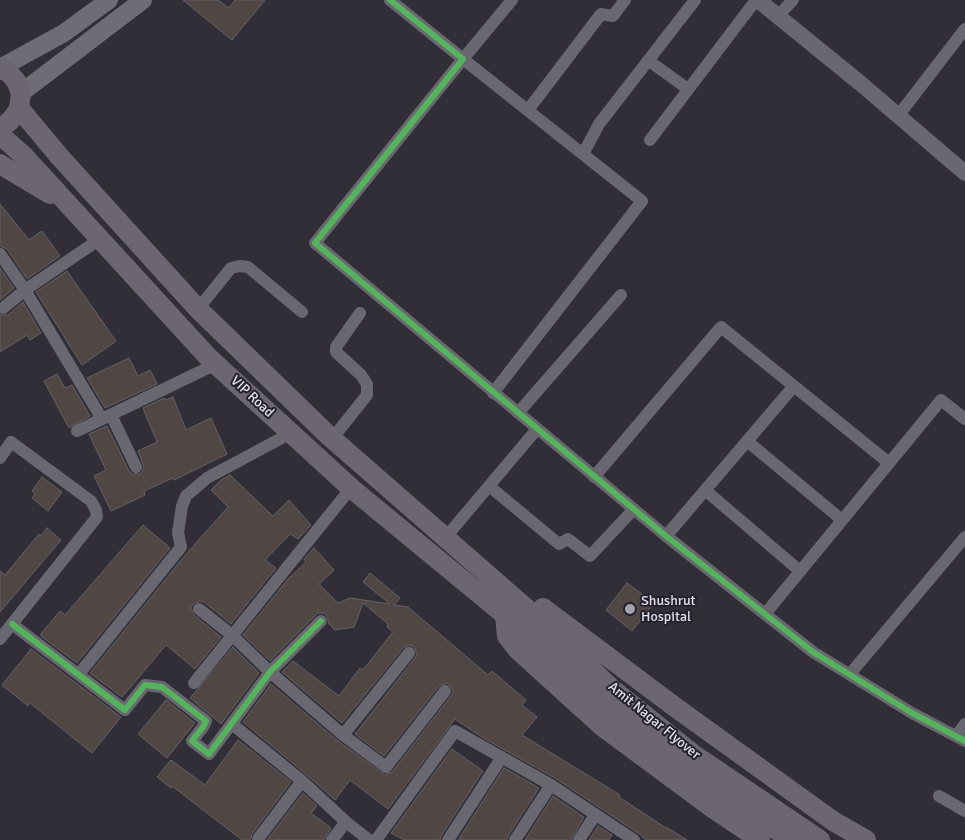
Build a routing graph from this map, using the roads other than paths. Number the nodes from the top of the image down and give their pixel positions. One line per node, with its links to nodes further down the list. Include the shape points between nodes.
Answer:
1 (108, 0): 13 (main road, via 64,33)
2 (143, 0): 15 (main road)
3 (390, 0): 11 (street)
4 (512, 0): 11 (street)
5 (625, 0): 16 (street, via 613,16 601,14)
6 (696, 0): 12 (street)
7 (757, 0): 9 (street); 14 (street)
8 (793, 0): 9 (street)
9 (777, 17): 17 (street)
10 (965, 30): 17 (street)
11 (463, 59): 16 (street); 35 (street, via 315,243)
12 (649, 61): 14 (street); 21 (street, via 599,124)
13 (0, 68): 15 (main road, VIP Road, via 16,81)
14 (688, 89): 20 (street)
15 (20, 100): 18 (main road, via 9,122); 30 (main road, VIP Road, via 59,156)
16 (528, 110): 21 (street)
17 (898, 116): 23 (street)
18 (0, 128)
19 (0, 135): 24 (main road, VIP Road)
20 (650, 140)
21 (583, 154): 35 (street, via 642,201)
22 (0, 164): 24 (main road)
23 (965, 173)
24 (70, 206): 25 (main road, VIP Road)
25 (100, 239): 27 (street); 33 (main road, VIP Road)
26 (0, 254): 27 (street)
27 (25, 290): 29 (street); 37 (street)
28 (621, 295): 36 (street)
29 (3, 308)
30 (198, 309): 31 (street, via 231,268 240,266 248,268); 42 (main road, VIP Road)
31 (302, 312)
32 (360, 313): 42 (street, via 336,347 336,352 367,384 367,394)
33 (216, 364): 37 (street); 41 (main road, VIP Road)
34 (794, 386): 43 (street); 45 (street); 47 (street, via 721,327)
35 (493, 393): 36 (street)
36 (518, 414): 39 (street)
37 (106, 417): 40 (street); 46 (street)
38 (965, 419): 45 (street, via 941,400)
39 (537, 429): 47 (street); 48 (street)
40 (77, 431)
41 (291, 433): 49 (main road, VIP Road); 68 (street, via 207,478 186,496 178,533 181,548)
42 (332, 439): 54 (main road, VIP Road)
43 (747, 441): 50 (street); 52 (street)
44 (0, 458): 62 (street, via 11,442 91,501 97,517)
45 (889, 463): 52 (street)
46 (136, 467)
47 (594, 477): 51 (street)
48 (489, 486): 51 (street, via 560,544 568,539 590,556); 54 (street)
49 (351, 488): 60 (main road, VIP Road); 64 (street)
50 (705, 490): 53 (street); 56 (street)
51 (634, 509): 53 (street)
52 (842, 520): 56 (street)
53 (666, 536): 59 (street)
54 (446, 537): 57 (main road, VIP Road)
55 (965, 537): 69 (street)
56 (800, 571): 59 (street)
57 (501, 587): 63 (main road, Amit Nagar Flyover); 94 (main road, via 528,596 832,821)
58 (199, 609): 64 (street)
59 (765, 614): 69 (street, via 813,652)
60 (505, 615): 63 (main road, Amit Nagar Flyover); 91 (main road, via 507,636 517,649 603,727)
61 (321, 621): 67 (street)
62 (12, 624): 65 (street); 68 (street)
63 (536, 629): 92 (main road, Amit Nagar Flyover, via 613,709 681,763); 93 (main road, Amit Nagar Flyover, via 693,754)
64 (233, 636): 67 (street); 70 (street)
65 (0, 639)
66 (409, 653): 74 (street)
67 (270, 672): 72 (street); 74 (street)
68 (79, 674): 72 (street, via 125,710 145,686 162,687 206,721 192,741 209,754)
69 (850, 674): 75 (street)
70 (194, 683)
71 (445, 691): 74 (street, via 386,767)
72 (232, 724): 77 (street)
73 (965, 724): 75 (street)
74 (343, 736)
75 (960, 738)
76 (502, 757): 78 (street); 86 (street, via 455,731); 87 (street)
77 (302, 781): 82 (street); 83 (street)
78 (551, 785): 81 (street); 88 (street)
79 (939, 796): 80 (street)
80 (965, 811)
81 (595, 815): 89 (street); 90 (street)
82 (346, 822): 84 (street); 85 (street)
83 (258, 839)
84 (332, 840)
85 (369, 840)
86 (376, 840)
87 (448, 840)
88 (515, 840)
89 (579, 840)
90 (634, 840)
91 (760, 840)
92 (790, 840)
93 (820, 840)
94 (866, 840)

